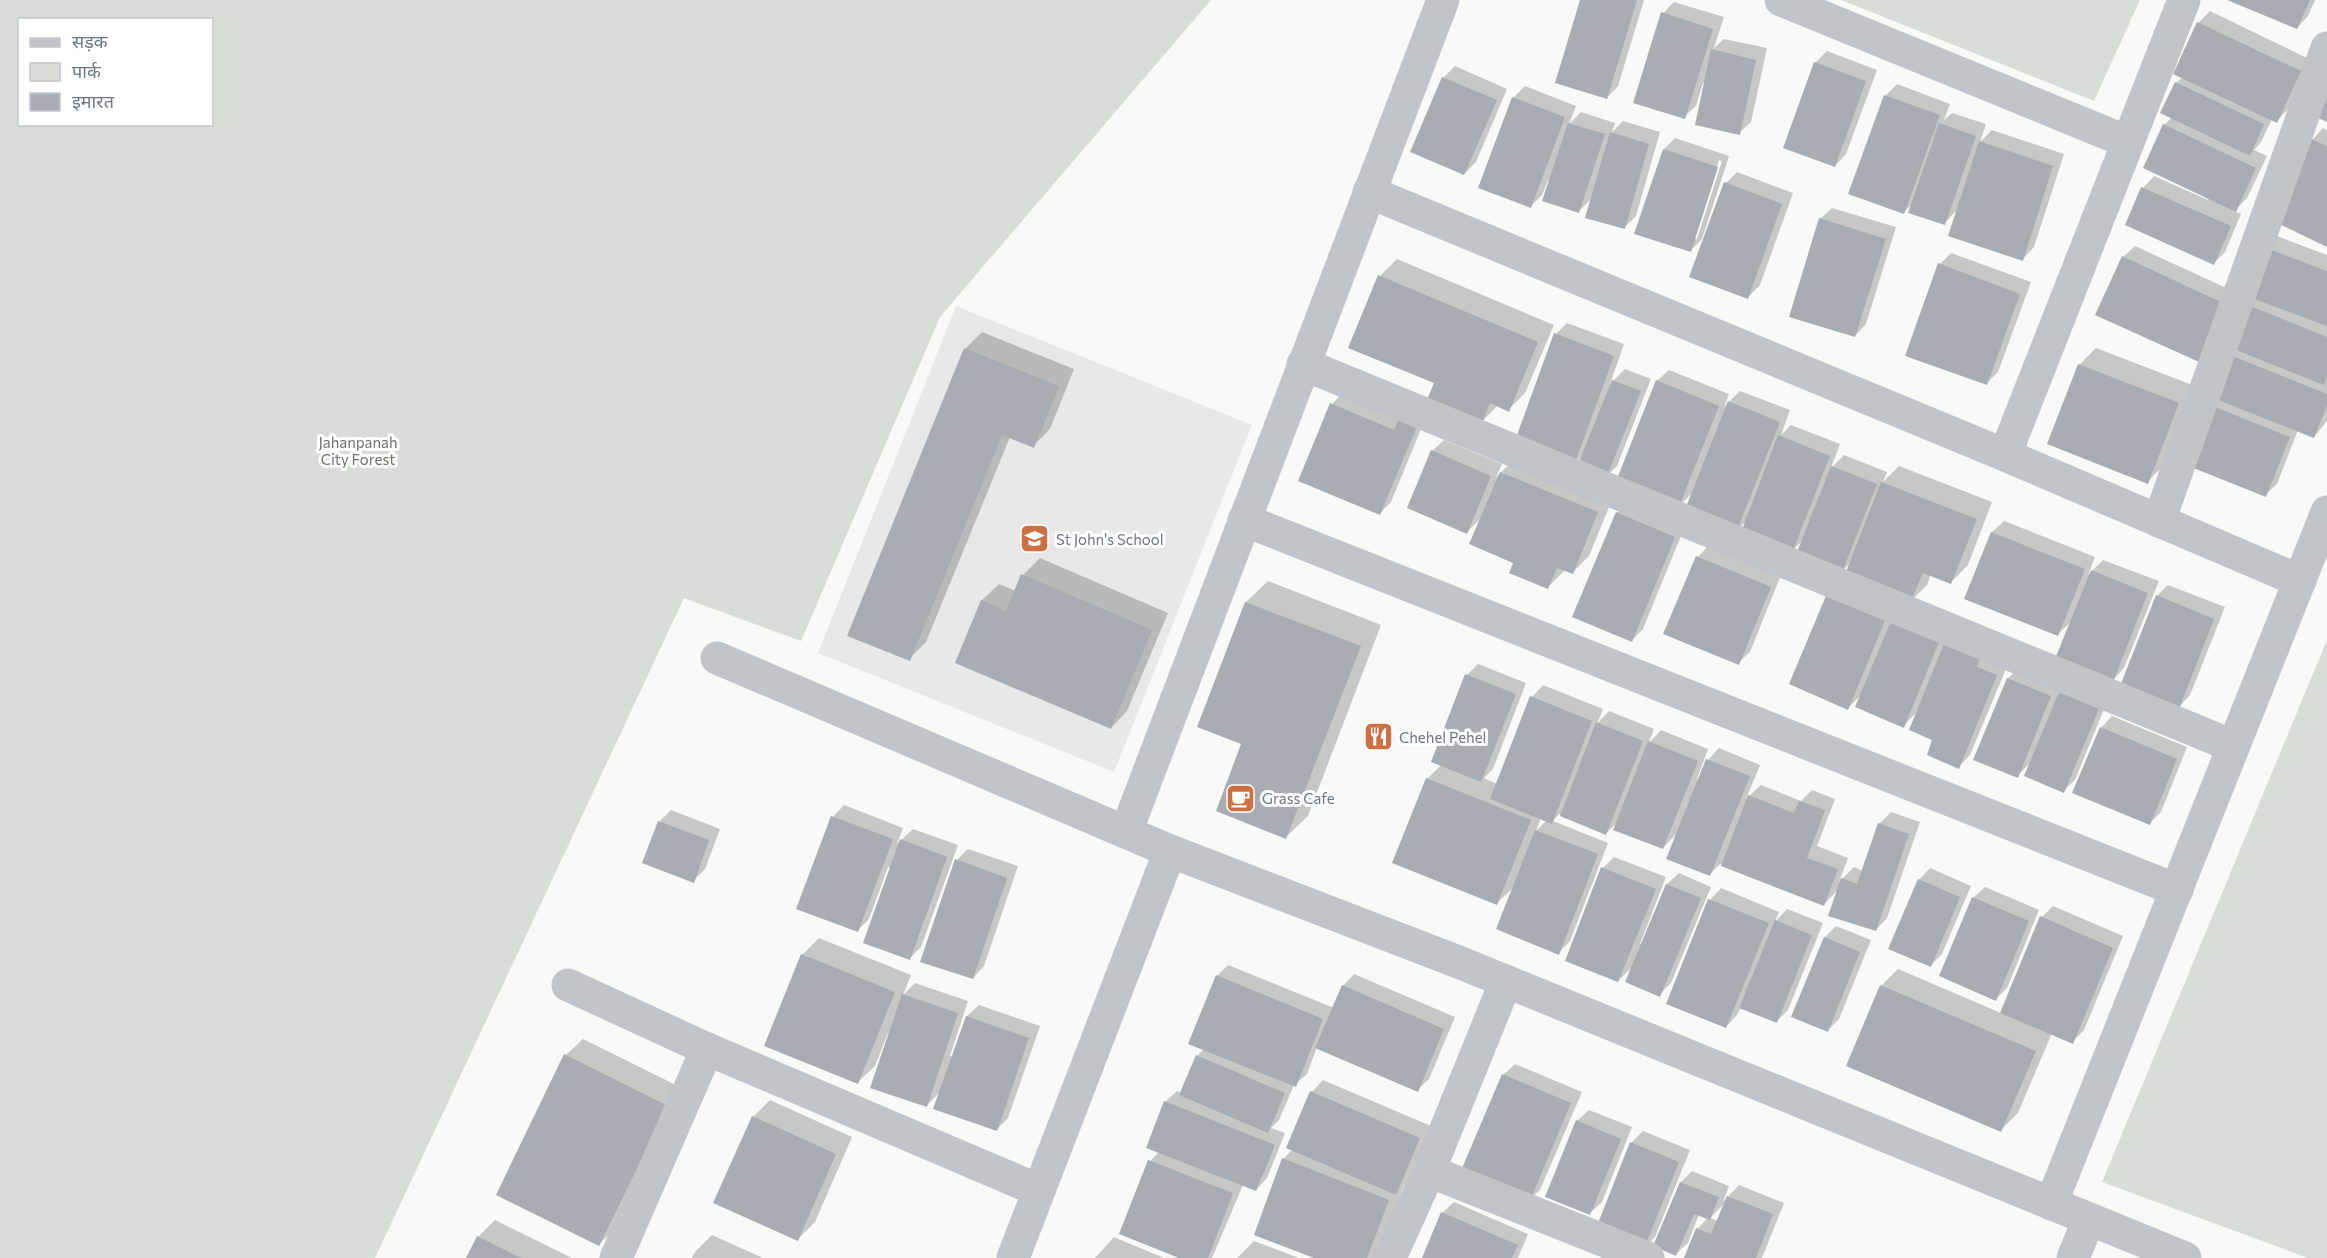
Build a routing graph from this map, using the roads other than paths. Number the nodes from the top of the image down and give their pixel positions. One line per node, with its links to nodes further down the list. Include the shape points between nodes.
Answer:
1 (1443, 0): 7 (street)
2 (1781, 0): 4 (street)
3 (2184, 0): 6 (street)
4 (1818, 7): 6 (street)
5 (2327, 48): 12 (street)
6 (2128, 142): 9 (street)
7 (1369, 192): 8 (street); 9 (street)
8 (1303, 364): 11 (street); 15 (street)
9 (2005, 455): 12 (street)
10 (2327, 512): 13 (street)
11 (1244, 520): 16 (street); 18 (street)
12 (2159, 521): 13 (street)
13 (2300, 581): 15 (street)
14 (717, 658): 16 (street)
15 (2233, 746): 18 (street)
16 (1126, 832): 17 (street)
17 (1170, 850): 19 (street); 23 (street)
18 (2177, 890): 24 (street)
19 (1506, 981): 22 (street); 24 (street)
20 (568, 985): 21 (street)
21 (707, 1048): 23 (street); 26 (street)
22 (1429, 1171): 28 (street); 29 (street)
23 (1038, 1190): 27 (street)
24 (2051, 1204): 25 (street)
25 (2089, 1219): 30 (street); 31 (street)
26 (616, 1258)
27 (1013, 1258)
28 (1390, 1258)
29 (1648, 1258)
30 (2073, 1258)
31 (2185, 1258)

